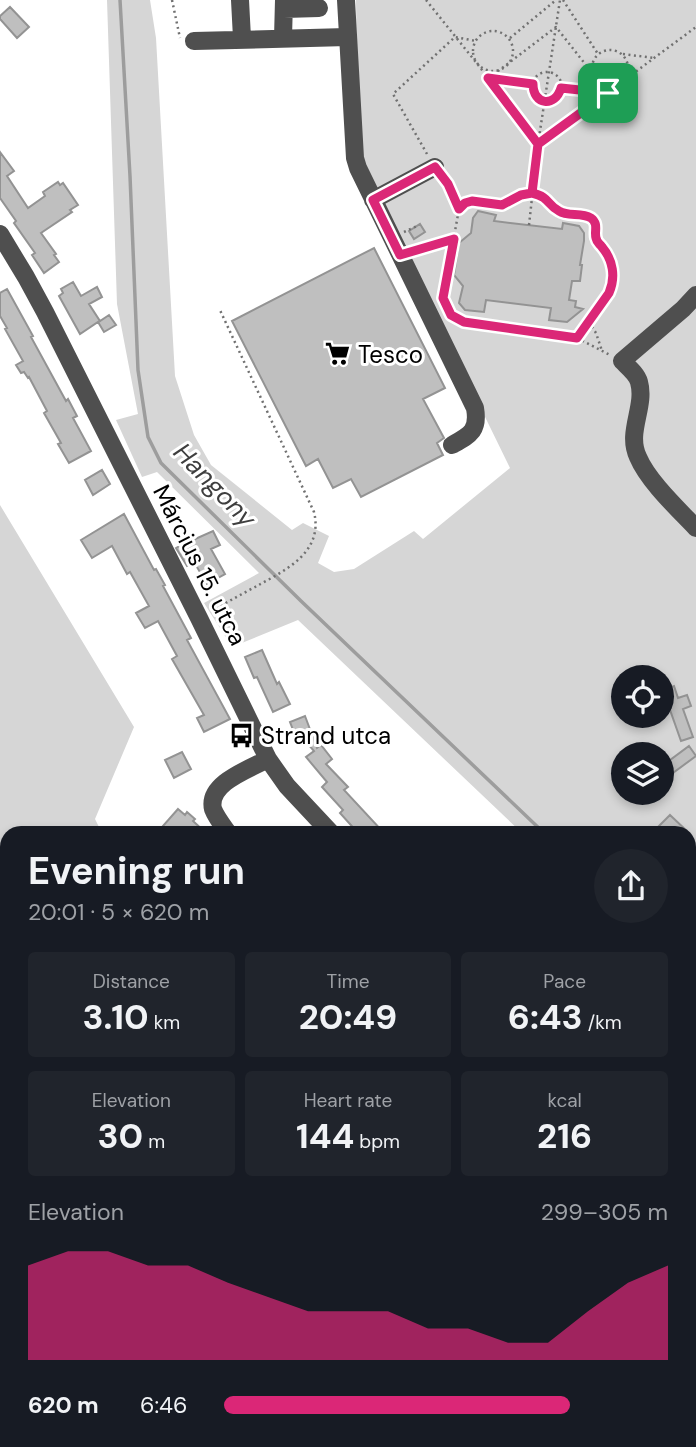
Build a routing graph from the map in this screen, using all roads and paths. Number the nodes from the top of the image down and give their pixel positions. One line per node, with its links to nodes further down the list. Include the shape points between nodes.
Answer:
1 (172, 0): 15 (path)
2 (240, 0): 12 (street)
3 (346, 0): 10 (street)
4 (426, 0): 11 (path)
5 (559, 0): 8 (path); 14 (path); 17 (path)
6 (284, 4): 7 (street); 13 (street)
7 (319, 8)
8 (556, 27): 21 (path); 22 (path); 24 (path)
9 (696, 27): 19 (path)
10 (347, 37): 13 (street); 33 (street, via 353,149)
11 (455, 37): 16 (path); 20 (path); 31 (path, via 393,94)
12 (242, 38): 13 (street); 15 (street)
13 (283, 38)
14 (509, 39): 16 (path, via 492,31); 21 (path, via 512,58)
15 (187, 41)
16 (476, 41): 20 (path, via 474,54)
17 (598, 54): 18 (path, via 609,50); 24 (path, via 592,66)
18 (620, 54): 19 (path); 25 (path, via 628,68)
19 (654, 58): 25 (path)
20 (479, 66): 21 (path, via 491,71); 23 (path)
21 (504, 68): 23 (path)
22 (549, 72): 26 (path, via 537,76); 27 (path, via 560,79); 29 (path)
23 (488, 78): 26 (path); 30 (path)
24 (596, 79): 25 (path, via 608,86); 28 (path)
25 (620, 83): 28 (path)
26 (533, 84): 29 (path, via 536,97)
27 (561, 88): 28 (path); 29 (path, via 558,97)
28 (608, 93): 30 (path)
29 (544, 101): 30 (path)
30 (538, 144): 32 (path)
31 (435, 167): 33 (street); 34 (path)
32 (532, 193): 34 (path, via 502,205 472,201); 35 (path); 41 (path, via 545,197 561,212 594,222 596,240 611,262 613,285)
33 (373, 200): 38 (street)
34 (459, 209): 37 (path)
35 (529, 225)
36 (0, 234): 47 (street, Március 15. utca, via 45,312)
37 (454, 239): 38 (path); 42 (path, via 443,298 451,315 464,322)
38 (400, 255): 45 (street, via 475,408 474,430)
39 (696, 295): 44 (street)
40 (219, 308): 47 (path, via 316,523 313,538 290,568)
41 (589, 322): 42 (path); 43 (path)
42 (577, 338): 43 (path)
43 (602, 351): 44 (path)
44 (622, 361): 46 (street, via 639,381 633,440 638,457 656,485)
45 (452, 445)
46 (696, 528)
47 (199, 618): 48 (street, Március 15. utca)
48 (268, 759): 49 (street, via 219,787 212,804); 50 (street, Március 15. utca)
49 (223, 826)
50 (324, 826)

